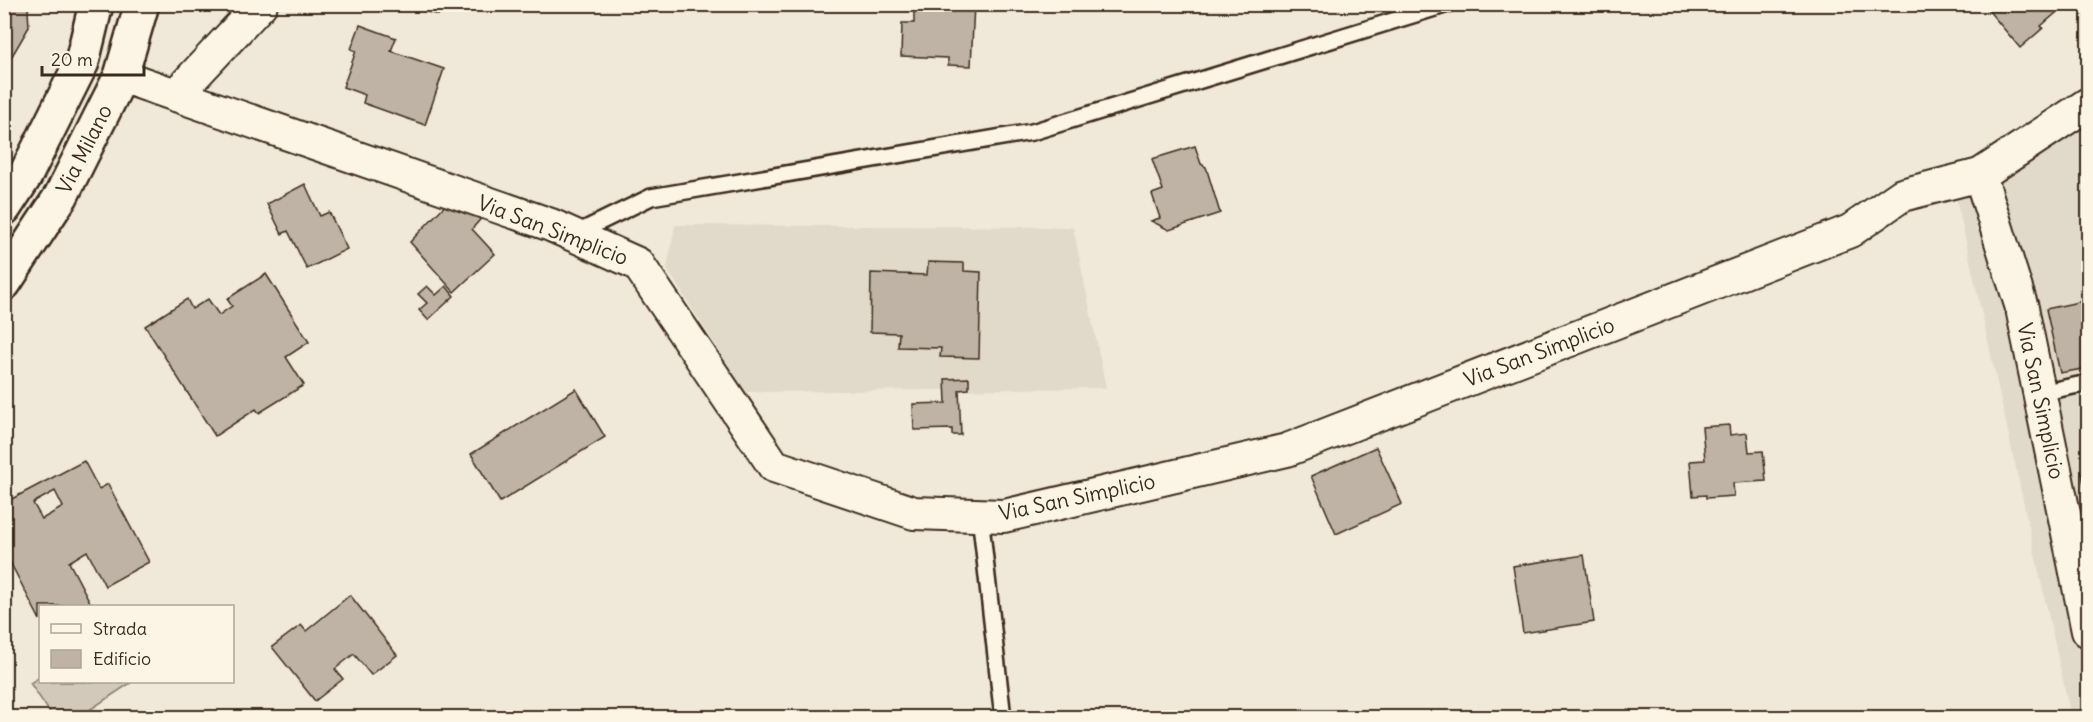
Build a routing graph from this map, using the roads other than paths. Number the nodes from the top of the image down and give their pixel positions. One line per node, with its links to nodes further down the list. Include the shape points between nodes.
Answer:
1 (96, 4): 9 (main road, Via Milano, via 82,62 25,176)
2 (142, 4): 5 (main road, Via Milano)
3 (261, 4): 6 (street)
4 (1448, 4): 10 (lane, via 1032,132 651,197)
5 (121, 76): 6 (street, Via San Simplicio); 11 (main road, Via Milano, via 61,196)
6 (176, 95): 10 (street, Via San Simplicio)
7 (2088, 104): 8 (street, Via San Simplicio)
8 (1980, 175): 13 (street, Via San Simplicio, via 2022,308); 14 (street, Via San Simplicio, via 1902,195 1850,231 1287,450 1004,516)
9 (4, 208)
10 (573, 235): 14 (street, Via San Simplicio, via 639,264 774,466 914,513)
11 (4, 283)
12 (2088, 383): 13 (lane)
13 (2040, 393): 15 (street, Via San Simplicio)
14 (980, 515): 17 (lane)
15 (2082, 565): 16 (street, Via San Simplicio)
16 (2088, 631)
17 (1003, 717)

